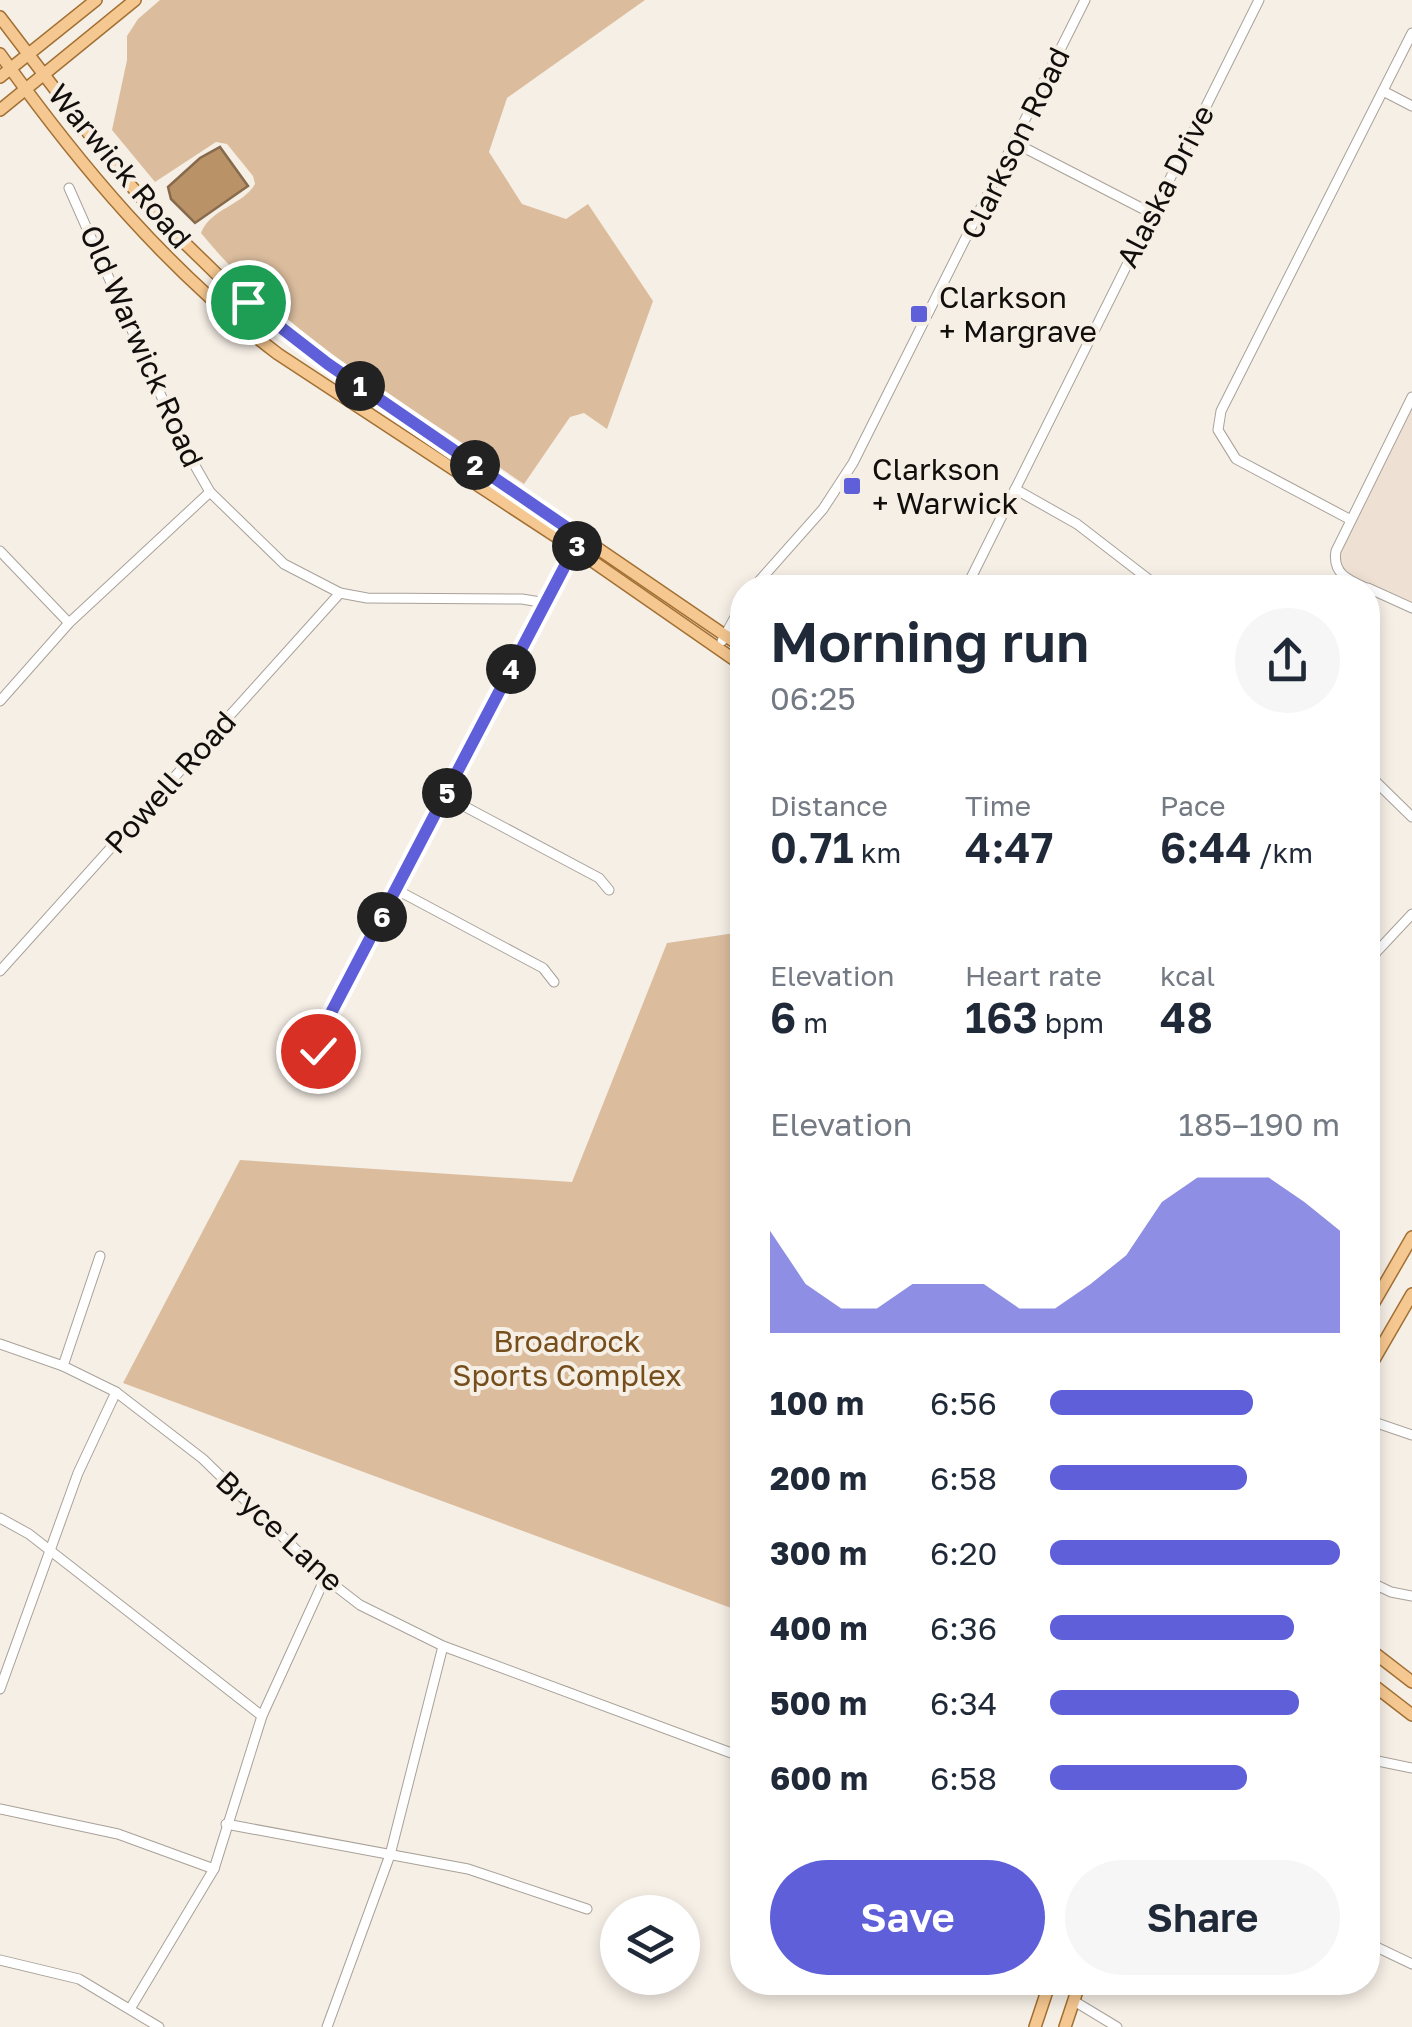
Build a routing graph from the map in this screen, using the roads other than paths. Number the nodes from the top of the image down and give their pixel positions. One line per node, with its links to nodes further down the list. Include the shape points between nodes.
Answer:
1 (96, 0): 8 (main road)
2 (136, 0): 10 (main road)
3 (1085, 0): 15 (street, Clarkson Road)
4 (1259, 0): 17 (street, Alaska Drive)
5 (0, 17): 8 (main road, Warwick Road)
6 (1412, 33): 12 (street)
7 (0, 54): 9 (main road, Warwick Road)
8 (28, 54): 9 (main road); 10 (main road, Warwick Road)
9 (5, 73): 11 (main road, Warwick Road)
10 (44, 75): 11 (main road); 22 (main road, Warwick Road, via 112,164 210,271)
11 (26, 90): 14 (main road); 22 (main road, Warwick Road, via 118,205 232,319)
12 (1382, 92): 13 (street); 21 (street, via 1221,411 1218,430 1236,459)
13 (1412, 106)
14 (0, 110)
15 (1015, 142): 17 (street); 24 (street, Clarkson Road, via 854,463)
16 (70, 188): 20 (street, Old Warwick Road, via 182,444)
17 (1151, 213): 19 (street, Alaska Drive)
18 (1412, 397): 21 (street)
19 (1015, 489): 25 (street, Alaska Drive); 26 (street, via 1077,524)
20 (210, 492): 28 (street, Old Warwick Road, via 284,564); 32 (street)
21 (1351, 520): 27 (street, via 1334,564)
22 (579, 544): 30 (street); 34 (main road, Warwick Road); 36 (main road, Warwick Road)
23 (0, 550): 32 (street)
24 (766, 575)
25 (972, 575)
26 (1143, 575)
27 (1343, 575)
28 (340, 593): 30 (street, Old Warwick Road); 46 (street, Powell Road)
29 (1380, 594): 31 (street)
30 (546, 603): 40 (street)
31 (1412, 608)
32 (68, 622): 38 (street)
33 (730, 626): 34 (street)
34 (725, 635): 35 (main road, Warwick Road); 36 (street)
35 (730, 639)
36 (718, 648): 37 (main road, Warwick Road)
37 (730, 656)
38 (0, 701)
39 (1380, 786): 41 (street)
40 (445, 796): 42 (street); 43 (street, via 599,878)
41 (1412, 817)
42 (397, 890): 47 (street, via 543,968); 48 (street, via 320,1034)
43 (609, 890)
44 (1412, 914): 45 (street)
45 (1380, 948)
46 (0, 972)
47 (554, 982)
48 (318, 1051)
49 (1412, 1237): 51 (main road)
50 (100, 1256): 55 (street)
51 (1380, 1293)
52 (1412, 1294): 54 (main road)
53 (0, 1344): 55 (street, Bryce Lane)
54 (1380, 1349)
55 (64, 1366): 56 (street, Bryce Lane)
56 (116, 1392): 60 (street); 61 (street, Bryce Lane, via 204,1458)
57 (1380, 1424): 58 (street)
58 (1412, 1435)
59 (0, 1518): 60 (street)
60 (50, 1553): 67 (street); 70 (street)
61 (325, 1578): 64 (street, Bryce Lane, via 360,1605); 70 (street)
62 (1380, 1587): 63 (street)
63 (1412, 1596)
64 (443, 1646): 71 (street, Bryce Lane); 76 (street)
65 (1380, 1657): 66 (main road)
66 (1412, 1682)
67 (0, 1689)
68 (1380, 1690): 69 (main road)
69 (1412, 1715)
70 (262, 1716): 75 (street)
71 (730, 1753)
72 (1380, 1761): 73 (street)
73 (1412, 1768)
74 (0, 1809): 77 (street, via 118,1834)
75 (226, 1824): 76 (street); 77 (street)
76 (390, 1856): 78 (street, via 468,1869); 87 (street)
77 (214, 1869): 85 (street)
78 (587, 1909)
79 (1380, 1949): 81 (street)
80 (0, 1960): 85 (street, via 79,1979)
81 (1412, 1964)
82 (1046, 1995): 88 (main road)
83 (1076, 1995): 84 (main road)
84 (1074, 2001): 89 (main road); 90 (street)
85 (130, 2009): 86 (street)
86 (159, 2027)
87 (328, 2027)
88 (1035, 2027)
89 (1065, 2027)
90 (1117, 2027)

